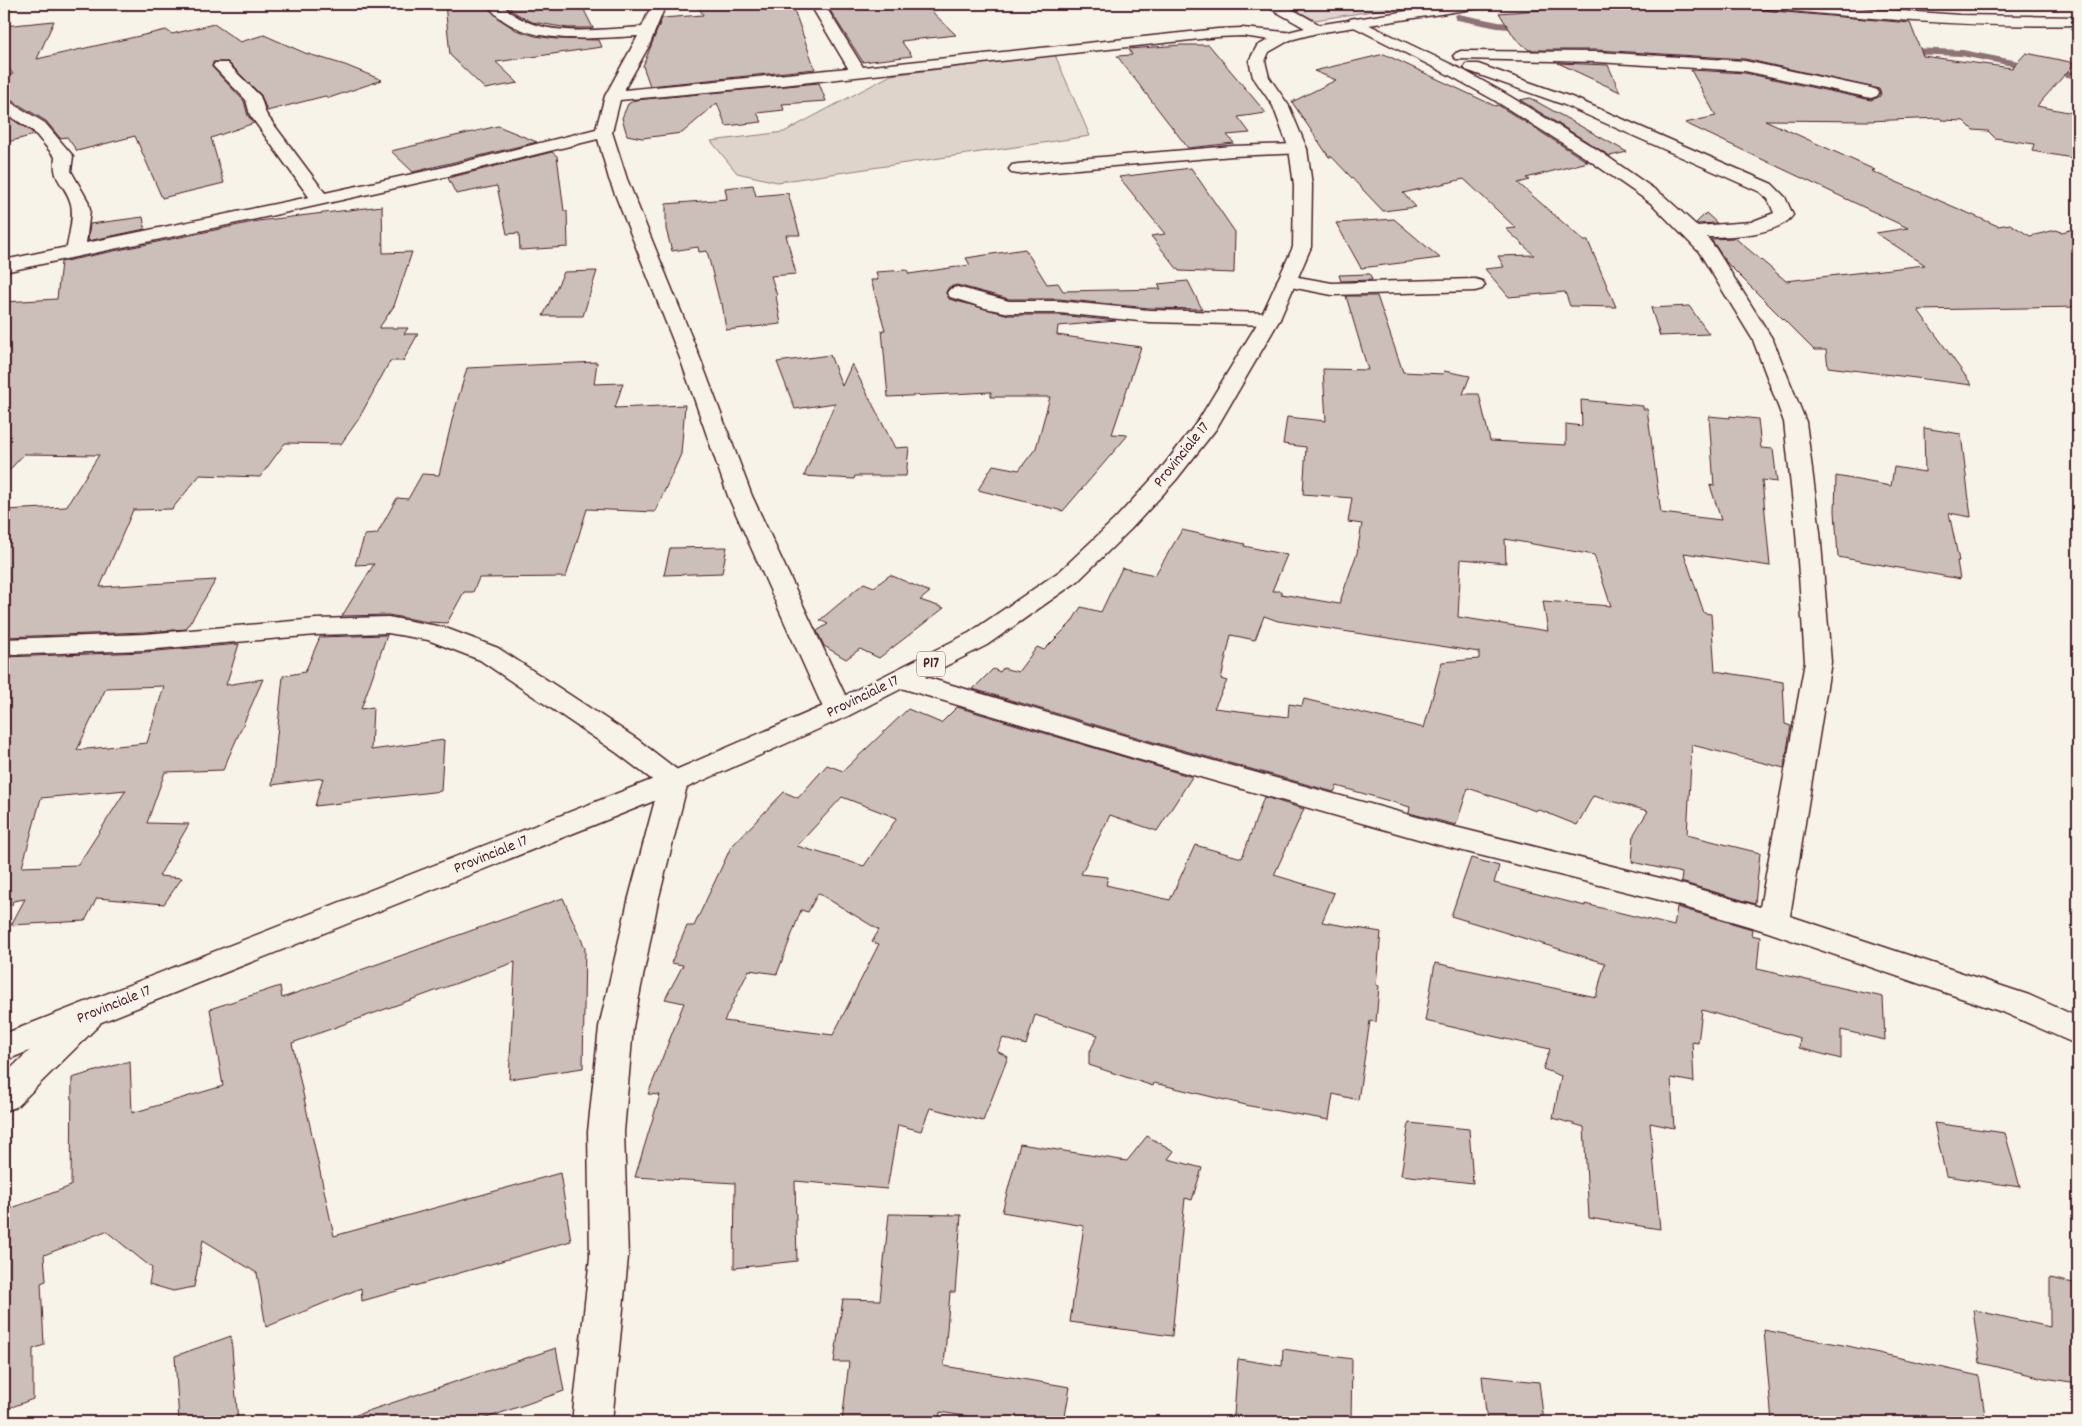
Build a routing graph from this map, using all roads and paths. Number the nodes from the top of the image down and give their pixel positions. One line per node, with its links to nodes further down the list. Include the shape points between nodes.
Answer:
1 (494, 4): 10 (street, via 507,16 541,31)
2 (659, 4): 10 (street)
3 (817, 4): 14 (street)
4 (1273, 4): 9 (street)
5 (1479, 4): 8 (street, Provinciale 17 / P17)
6 (1762, 4): 7 (street, via 1950,20)
7 (2078, 21)
8 (1355, 22): 9 (street, Provinciale 17 / P17); 12 (street)
9 (1317, 29): 11 (street, Provinciale 17 / P17)
10 (647, 31): 16 (street)
11 (1285, 37): 14 (street, via 1218,32); 19 (street, Provinciale 17 / P17, via 1262,49 1257,61 1261,77 1281,106)
12 (1432, 56): 15 (street, via 1596,58 1745,66); 22 (street, via 1592,154 1658,200); 22 (street, via 1568,101 1725,168 1766,188 1776,197 1784,215 1770,224 1744,229)
13 (221, 66): 21 (street, via 254,99 258,115)
14 (858, 71): 16 (street)
15 (1871, 93)
16 (613, 96): 18 (street)
17 (4, 105): 23 (street, via 39,128 64,156 62,171 81,210)
18 (604, 132): 21 (street); 31 (street, via 618,179 690,358 740,496)
19 (1298, 149): 20 (street, via 1233,151); 25 (street, Provinciale 17 / P17, via 1304,185 1302,247)
20 (1018, 169)
21 (320, 199): 23 (street)
22 (1692, 232): 33 (street, via 1707,249 1764,340 1795,422 1803,486 1818,662)
23 (76, 250): 24 (street)
24 (4, 266)
25 (1287, 281): 26 (street, via 1332,289); 28 (street, Provinciale 17 / P17)
26 (1475, 285)
27 (957, 293): 28 (street, via 1010,307 1059,307 1187,318)
28 (1270, 319): 30 (street, Provinciale 17 / P17, via 1208,424 1168,475 1122,524 1062,581 978,639)
29 (4, 647): 32 (street, via 145,642 316,627 388,625 434,633 489,654 627,746)
30 (901, 679): 31 (street, Provinciale 17 / P17); 33 (street, via 1410,826 1664,890)
31 (838, 710): 32 (street, Provinciale 17 / P17)
32 (674, 782): 34 (street, Provinciale 17 / P17); 38 (street, via 643,901 616,1027 606,1132 608,1257)
33 (1773, 922): 35 (street, via 2017,1004)
34 (87, 1016): 36 (street, Provinciale 17 / P17); 37 (street)
35 (2078, 1032)
36 (4, 1048)
37 (4, 1097)
38 (592, 1422)

